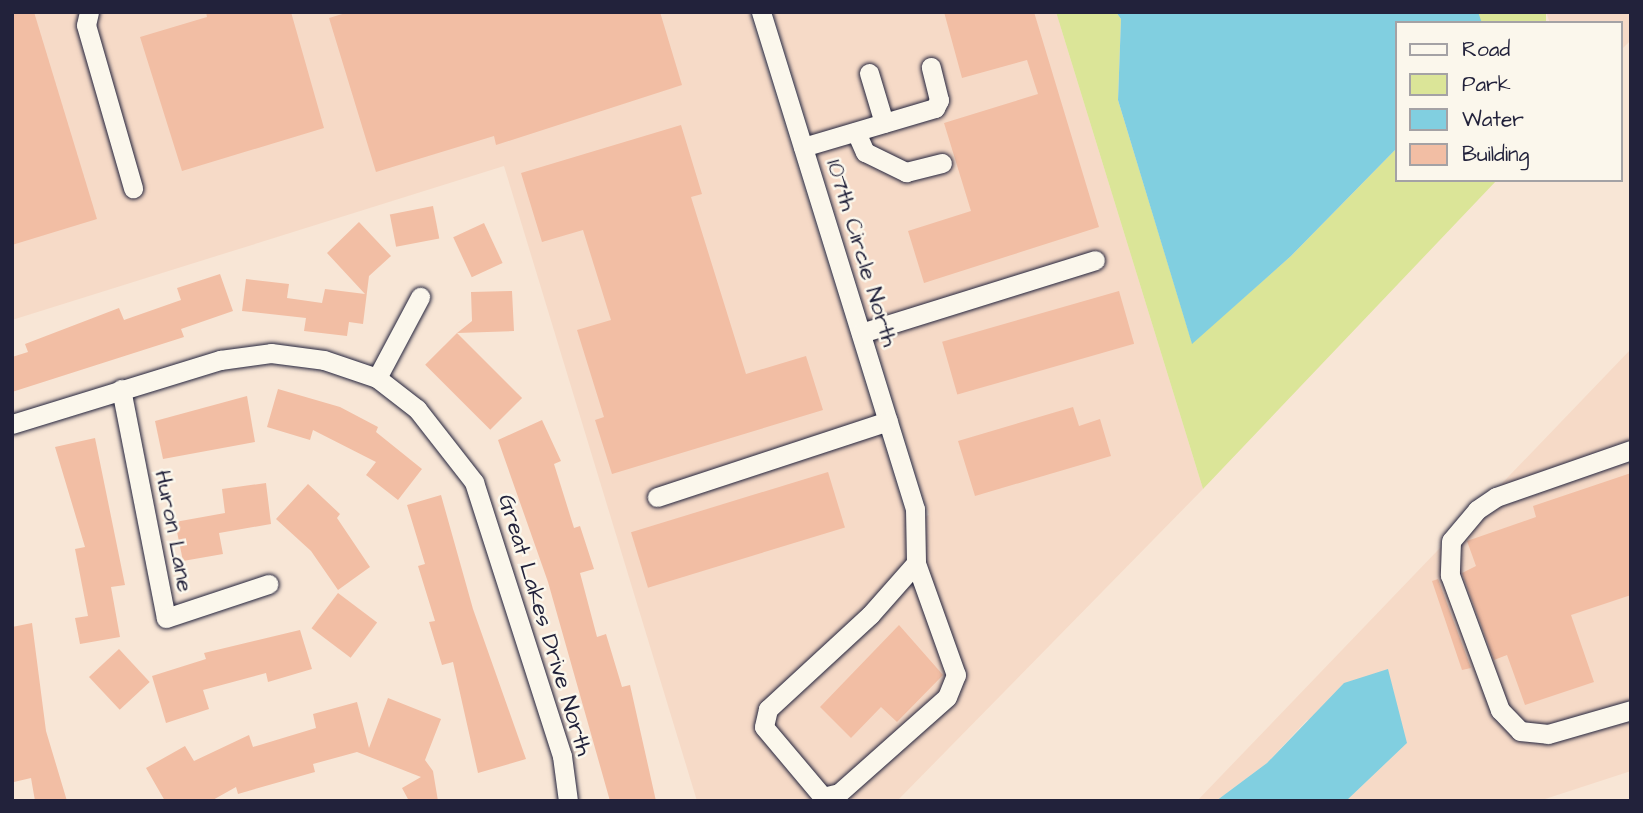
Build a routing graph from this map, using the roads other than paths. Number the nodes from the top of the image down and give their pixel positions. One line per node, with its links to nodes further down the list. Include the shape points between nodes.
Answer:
1 (89, 12): 9 (street, via 86,26)
2 (761, 12): 7 (street, 107th Circle North)
3 (931, 67): 5 (street, via 939,100 935,108)
4 (869, 73): 5 (street)
5 (884, 123): 6 (street)
6 (856, 132): 7 (street); 8 (street, via 865,152 906,172)
7 (803, 147): 12 (street, 107th Circle North)
8 (942, 163)
9 (133, 188)
10 (1095, 260): 12 (street)
11 (420, 297): 13 (street)
12 (861, 333): 15 (street, 107th Circle North)
13 (377, 378): 14 (street, Great Lakes Drive North, via 324,360 271,353 220,360); 22 (street, Great Lakes Drive North, via 418,409 474,482 562,756)
14 (121, 390): 16 (street, Great Lakes Drive North); 20 (street, Huron Lane, via 166,618)
15 (888, 421): 18 (street); 19 (street, 107th Circle North, via 915,509)
16 (12, 424)
17 (1631, 450): 21 (street, via 1496,497 1477,510 1451,541 1450,575 1500,710 1520,732 1548,734)
18 (657, 497)
19 (916, 564): 19 (street, 107th Circle North, via 870,615 768,709 764,727 823,797 839,793 947,697 956,675)
20 (268, 584)
21 (1631, 710)
22 (568, 801)

